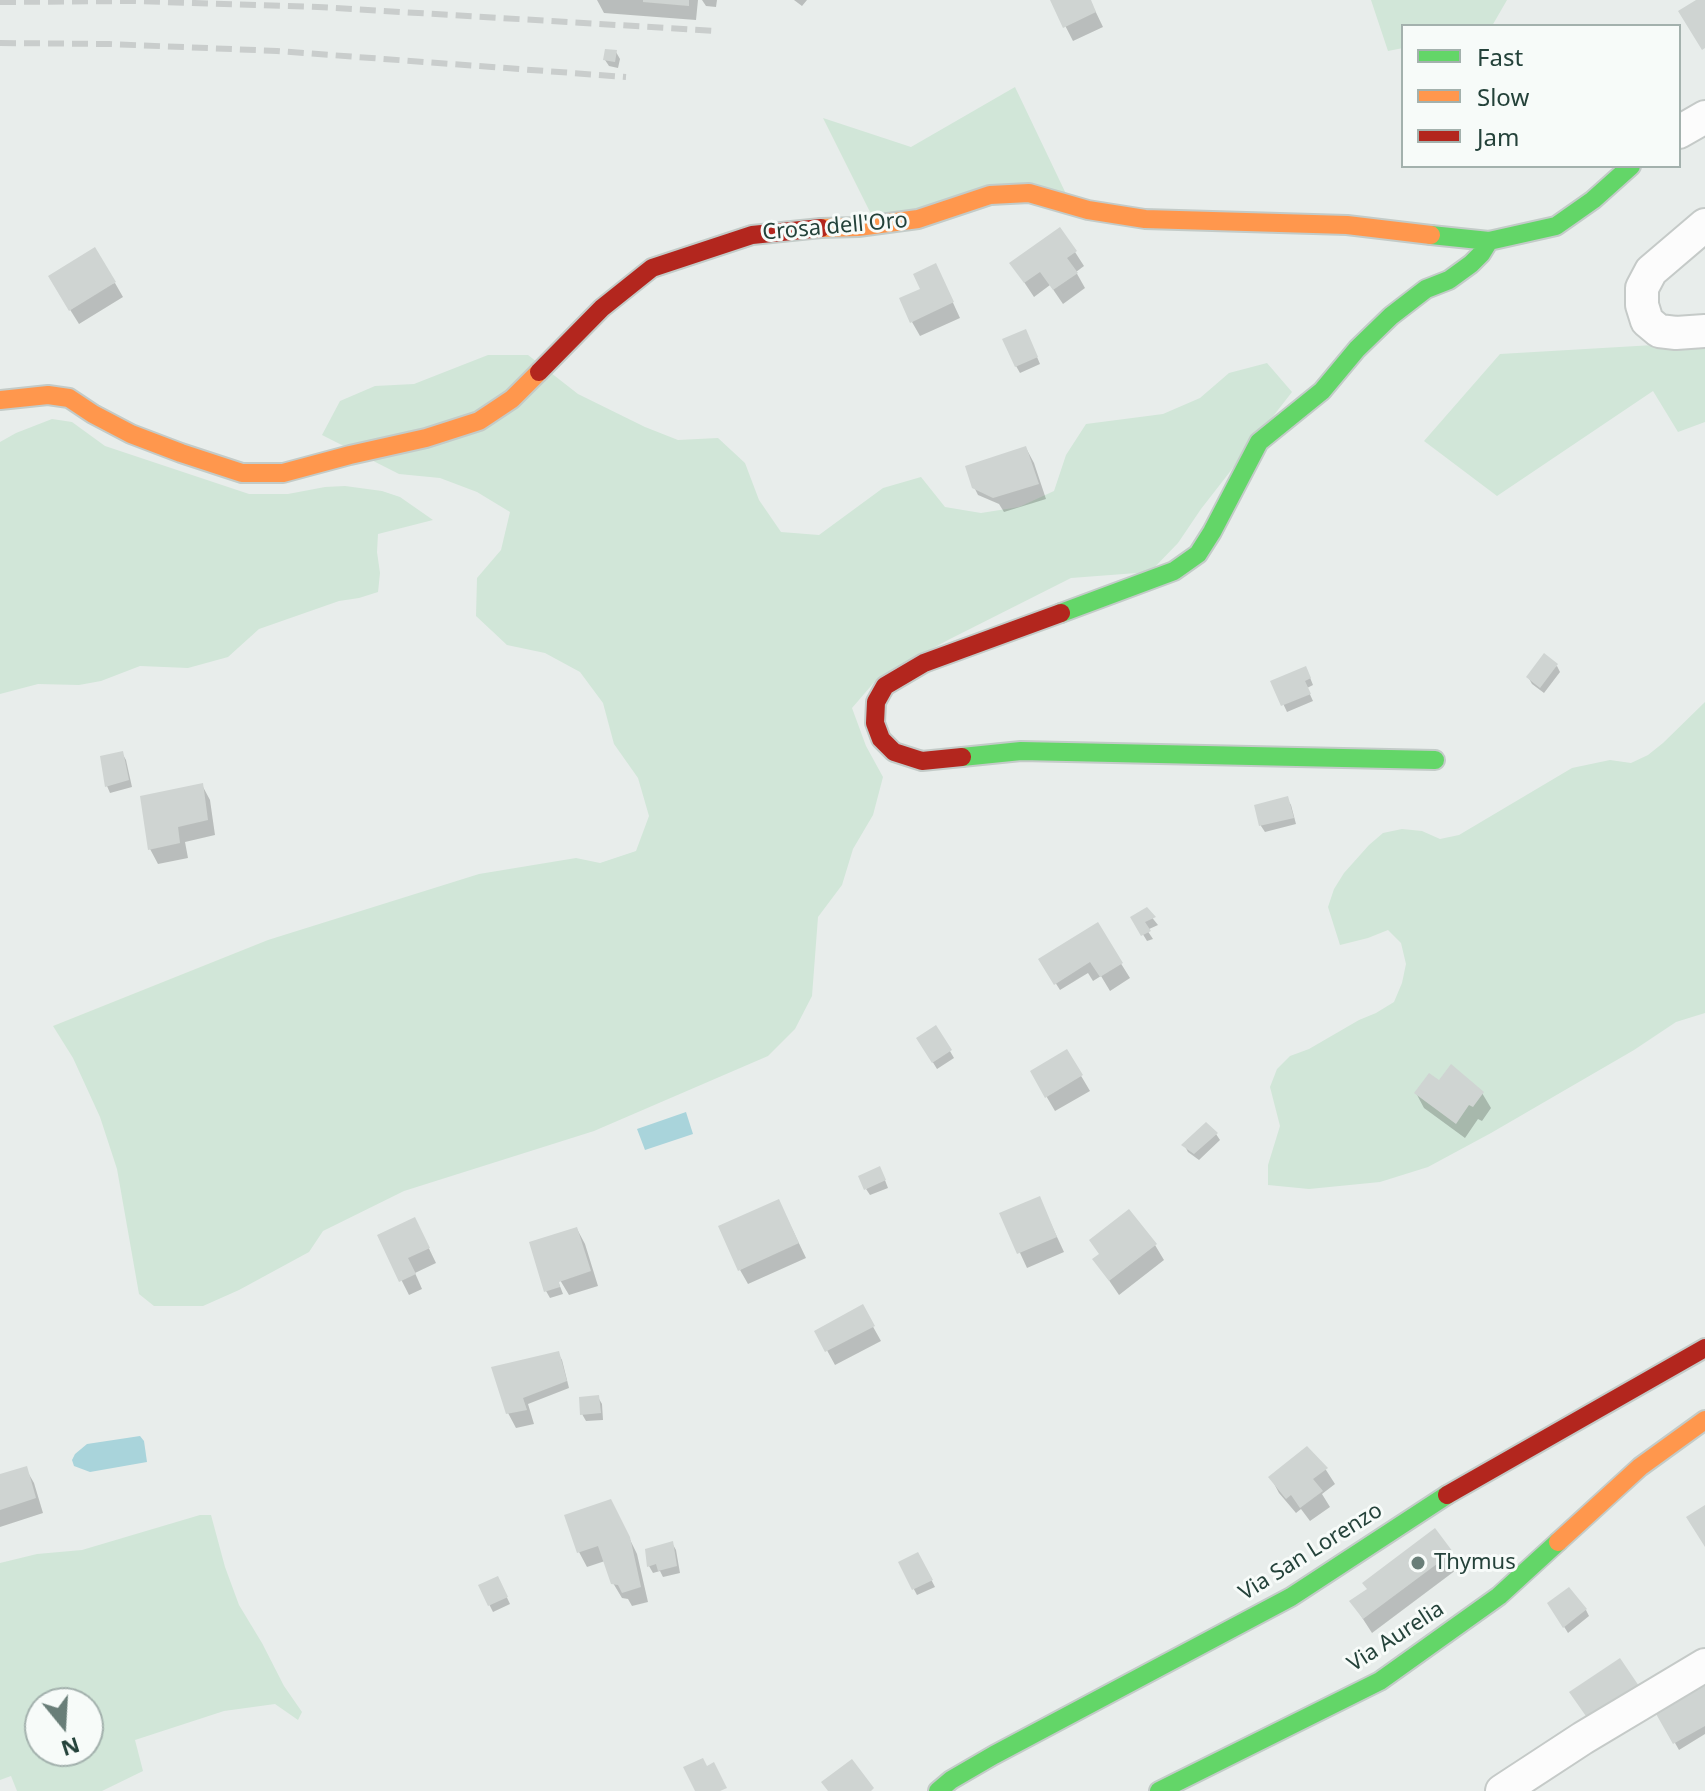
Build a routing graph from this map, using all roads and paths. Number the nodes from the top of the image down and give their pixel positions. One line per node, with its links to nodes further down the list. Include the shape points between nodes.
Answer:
1 (1705, 117): 2 (street)
2 (1681, 131)
3 (1629, 168): 5 (street, Crosa dell'Oro, via 1556,226)
4 (1705, 225): 6 (street, via 1651,271 1642,288 1647,321 1659,331)
5 (1489, 241): 7 (street, Crosa dell'Oro, via 1347,225 1145,219 1029,193 990,195 918,219 752,235 652,268 602,308 512,399 479,421 283,473 242,473 181,453 131,434 69,398); 8 (street, via 1471,264 1391,316 1322,391 1259,442 1198,554 1174,571 924,663 885,686 876,702 881,739 894,752 922,761 1021,751)
6 (1705, 331)
7 (0, 400)
8 (1435, 760)
9 (1705, 1348): 12 (street, Via San Lorenzo, via 1442,1498 1291,1597 994,1755)
10 (1705, 1420): 13 (street, Via Aurelia, via 1640,1467 1499,1596 1380,1681)
11 (1705, 1665): 14 (street)
12 (938, 1791)
13 (1159, 1791)
14 (1502, 1791)

